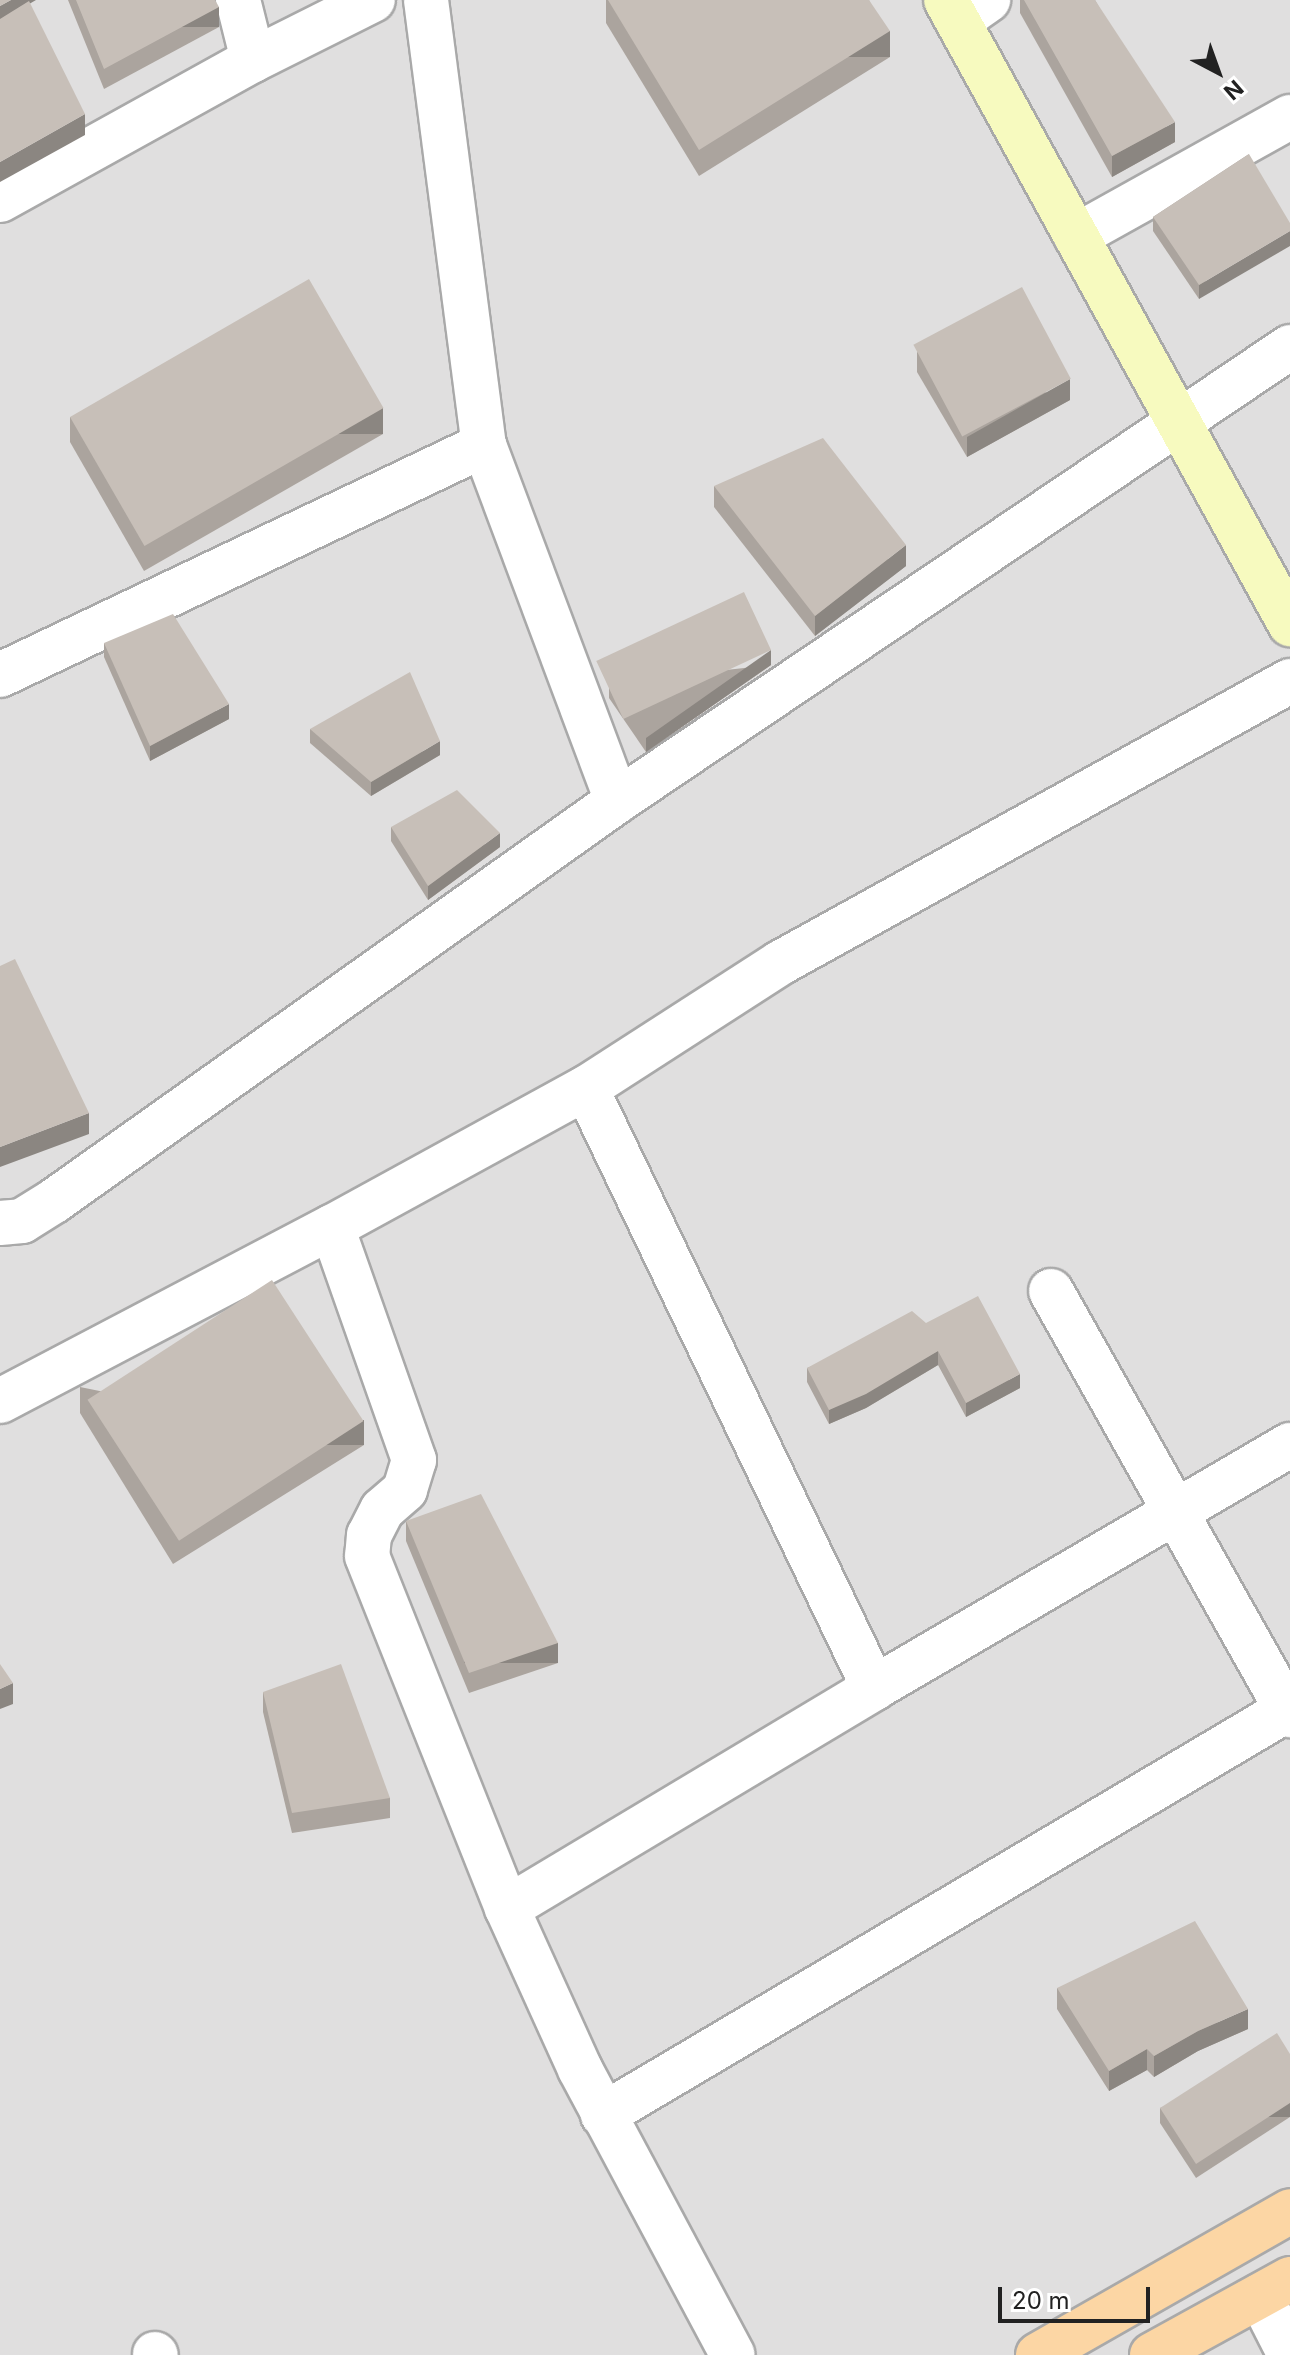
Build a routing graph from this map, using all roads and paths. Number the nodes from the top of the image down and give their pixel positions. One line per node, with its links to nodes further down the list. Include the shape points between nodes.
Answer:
1 (238, 0): 5 (street)
2 (373, 0): 5 (street)
3 (426, 0): 11 (street)
4 (964, 7): 8 (street)
5 (253, 60): 7 (street)
6 (1290, 117): 8 (street)
7 (0, 200)
8 (1076, 236): 10 (street)
9 (1290, 347): 10 (street)
10 (1178, 422): 12 (street); 15 (street)
11 (484, 445): 13 (street); 15 (street)
12 (1290, 624)
13 (0, 675)
14 (1290, 681): 16 (street, via 780,963)
15 (617, 801): 17 (street, via 54,1201 22,1221)
16 (586, 1088): 18 (street); 23 (street)
17 (0, 1223)
18 (332, 1227): 20 (street); 25 (street, via 414,1460 405,1490 382,1510 369,1535 367,1556)
19 (1051, 1291): 22 (street)
20 (0, 1401)
21 (1290, 1445): 22 (street)
22 (1175, 1510): 23 (street); 24 (street)
23 (874, 1688): 25 (street)
24 (1289, 1711): 26 (street)
25 (507, 1908): 26 (street)
26 (603, 2115): 29 (street)
27 (1290, 2211): 30 (main road)
28 (1275, 2287): 31 (main road); 32 (street)
29 (733, 2355)
30 (1038, 2355)
31 (1152, 2355)
32 (1290, 2355)

